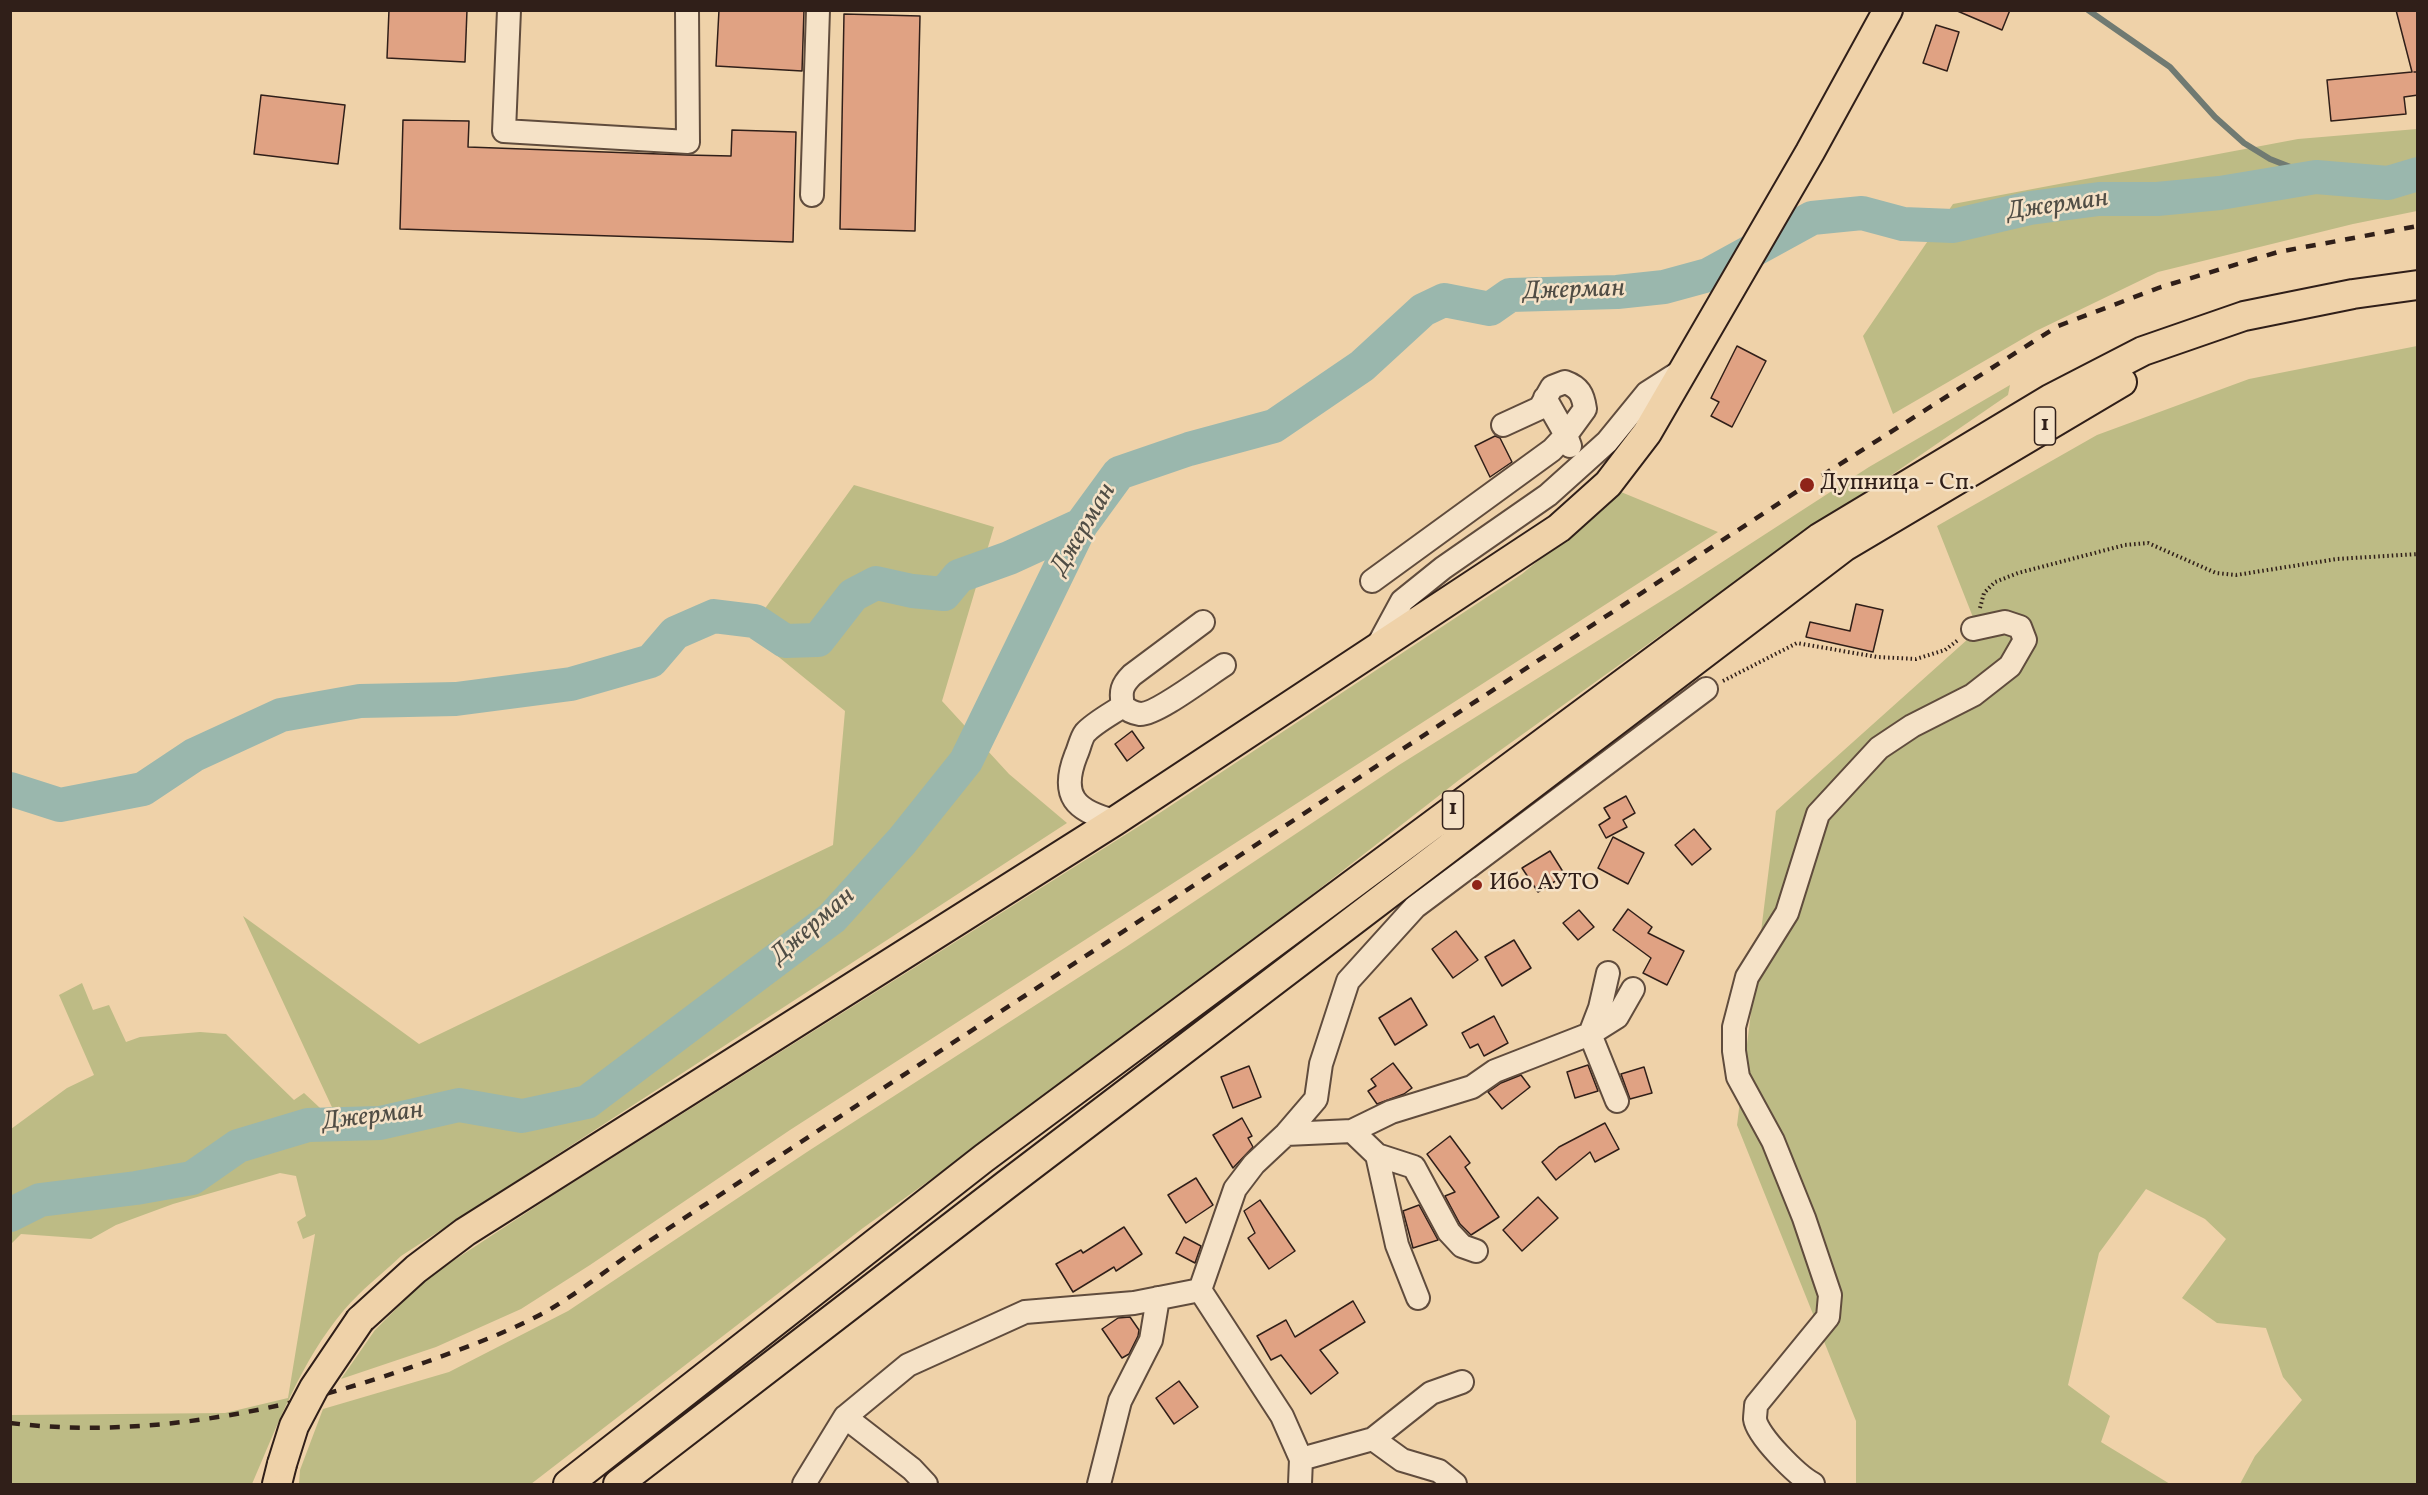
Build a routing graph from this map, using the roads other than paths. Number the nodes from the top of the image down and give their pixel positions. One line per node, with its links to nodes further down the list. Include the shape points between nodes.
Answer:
1 (509, 10): 2 (street, via 504,131 688,141)
2 (687, 10)
3 (818, 10): 5 (street)
4 (1888, 10): 8 (main road)
5 (812, 195)
6 (2418, 285): 39 (main road, 1, via 2244,316 2143,351 2050,399 1819,538 984,1158)
7 (2418, 304): 40 (main road, 1, via 2249,332 2150,367 1844,547 996,1192)
8 (1690, 361): 12 (street, via 1647,393 1607,442); 16 (main road, via 1647,433 1608,484 1559,528)
9 (1545, 398): 10 (street, via 1540,408); 11 (street); 11 (street, via 1552,387 1565,382 1576,386 1583,396 1585,409)
10 (1503, 425)
11 (1566, 435): 12 (street); 13 (street, via 1552,450)
12 (1579, 467): 16 (street, via 1548,495 1402,601)
13 (1372, 581)
14 (1203, 622): 19 (street, via 1123,683)
15 (1973, 629): 46 (street, via 2005,622 2020,627 2025,640 2010,666 1973,695 1879,748 1818,814 1787,913 1747,977 1734,1027 1738,1077 1773,1141 1830,1295 1828,1317 1756,1405 1755,1422 1776,1452)
16 (1375, 651): 20 (main road)
17 (1224, 664): 19 (street, via 1156,709 1142,714)
18 (1706, 689): 26 (street, via 1415,907 1348,981 1321,1064 1316,1098)
19 (1123, 706): 20 (street, via 1084,734 1069,772 1072,795 1082,808)
20 (1115, 821): 38 (main road, bridge, via 465,1232 416,1269 360,1320 314,1388 294,1426)
21 (1608, 973): 23 (street)
22 (1633, 989): 23 (street, via 1617,1017)
23 (1590, 1034): 24 (street); 25 (street, via 1496,1071 1472,1087 1392,1112)
24 (1617, 1101)
25 (1352, 1131): 26 (street); 27 (street)
26 (1286, 1134): 31 (street, via 1234,1189)
27 (1377, 1155): 28 (street); 33 (street, via 1397,1245)
28 (1414, 1167): 29 (street); 30 (street, via 1449,1232 1462,1246)
29 (1439, 1185)
30 (1476, 1251)
31 (1200, 1290): 32 (street); 37 (street, via 1282,1416)
32 (1158, 1298): 35 (street, via 1025,1312 908,1365); 43 (street, via 1151,1340 1120,1401)
33 (1418, 1298)
34 (1462, 1382): 36 (street, via 1431,1393)
35 (845, 1417): 41 (street); 42 (street, via 912,1469)
36 (1372, 1439): 37 (street); 45 (street, via 1402,1460 1439,1471)
37 (1301, 1459): 44 (street)
38 (279, 1478)
39 (567, 1485)
40 (618, 1485)
41 (804, 1485)
42 (926, 1485)
43 (1099, 1485)
44 (1300, 1485)
45 (1455, 1485)
46 (1813, 1485)

